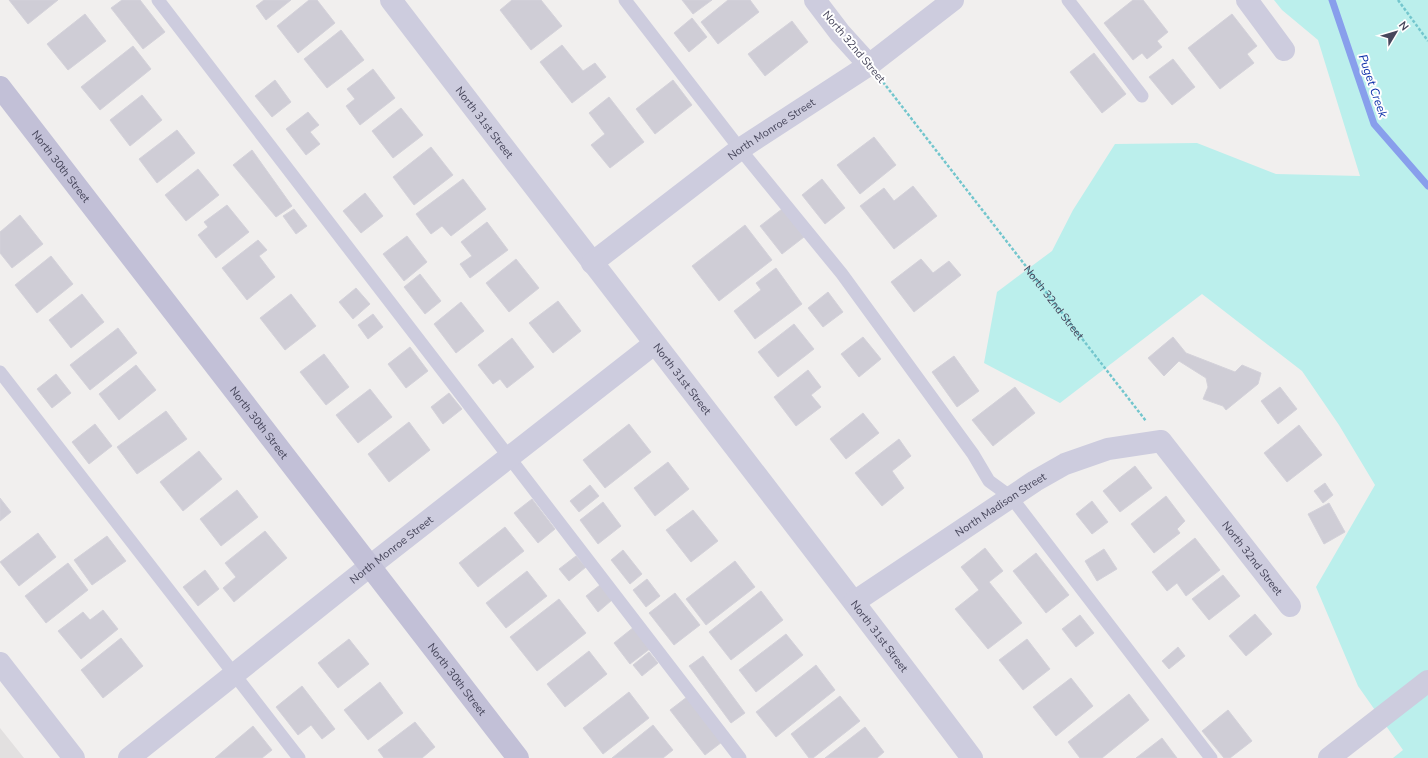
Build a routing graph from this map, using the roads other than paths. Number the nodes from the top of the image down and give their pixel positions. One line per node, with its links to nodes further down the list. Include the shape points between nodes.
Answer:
1 (158, 0): 17 (lane)
2 (391, 0): 13 (street, North 31st Street)
3 (625, 0): 12 (lane)
4 (815, 0): 9 (street, North 32nd Street)
5 (953, 0): 9 (street, North Monroe Street)
6 (1068, 0): 11 (lane)
7 (1247, 0): 8 (street)
8 (1284, 50)
9 (869, 65): 12 (street, North Monroe Street)
10 (0, 87): 19 (main road, North 30th Street)
11 (1142, 96)
12 (740, 149): 13 (street, North Monroe Street); 18 (lane, via 842,274 973,454 989,481)
13 (592, 263): 14 (street, North 31st Street)
14 (654, 344): 17 (street, North Monroe Street); 20 (street, North 31st Street)
15 (0, 372): 23 (lane)
16 (1161, 441): 18 (street, North Madison Street, via 1108,449 1065,464); 21 (street, North 32nd Street)
17 (509, 457): 19 (street, North Monroe Street); 29 (lane)
18 (1011, 497): 20 (street, North Madison Street); 31 (lane)
19 (370, 566): 23 (street, North Monroe Street); 28 (main road, North 30th Street)
20 (854, 602): 30 (street, North 31st Street)
21 (1290, 606)
22 (0, 663): 25 (street)
23 (235, 675): 26 (street, North Monroe Street); 27 (lane)
24 (1428, 681): 32 (street)
25 (74, 758)
26 (129, 758)
27 (299, 758)
28 (518, 758)
29 (740, 758)
30 (972, 758)
31 (1210, 758)
32 (1329, 758)

